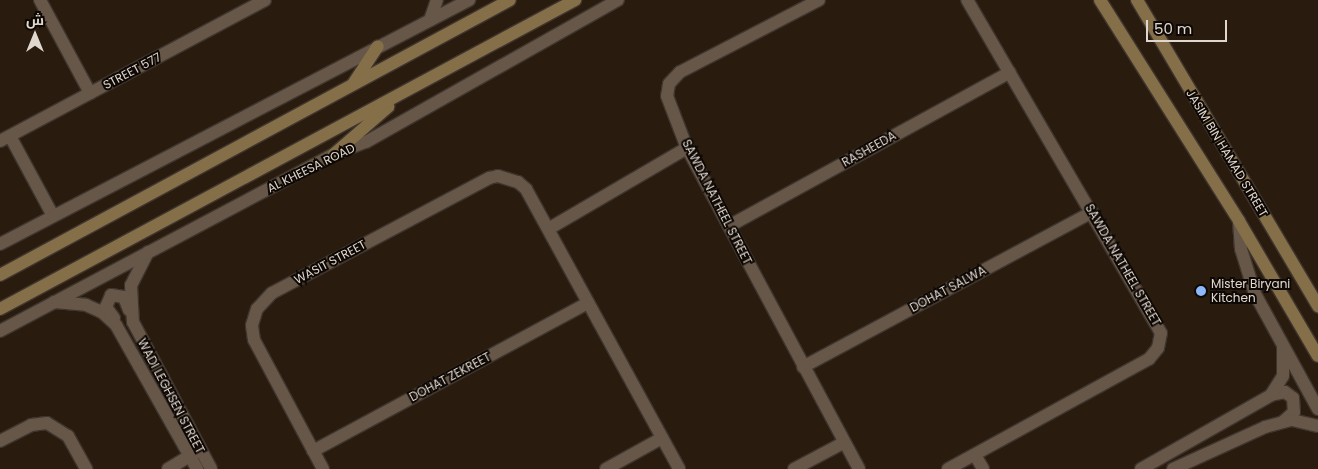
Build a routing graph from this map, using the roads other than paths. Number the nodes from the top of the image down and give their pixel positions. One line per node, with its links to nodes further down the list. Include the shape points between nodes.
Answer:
1 (40, 0): 16 (street)
2 (265, 0): 16 (street, STREET 577)
3 (437, 0): 12 (street)
4 (469, 0): 12 (street)
5 (510, 0): 15 (main road)
6 (575, 0): 17 (main road, AL KHEESA ROAD)
7 (618, 0): 20 (street, AL KHEESA ROAD, via 366,142)
8 (819, 0): 19 (street, SAWDA NATHEEL STREET, via 674,76 667,96)
9 (967, 0): 14 (street, SAWDA NATHEEL STREET)
10 (1100, 0): 23 (main road, JASIM BIN HAMAD STREET)
11 (1137, 0): 31 (main road, JASIM BIN HAMAD STREET)
12 (430, 20): 13 (street)
13 (378, 46): 15 (main road); 22 (street)
14 (1010, 72): 21 (street, SAWDA NATHEEL STREET); 24 (street, RASHEEDA)
15 (352, 85): 28 (main road)
16 (90, 93): 18 (street, STREET 577)
17 (399, 95): 20 (main road); 32 (main road, AL KHEESA ROAD)
18 (5, 139): 22 (street)
19 (687, 148): 24 (street, SAWDA NATHEEL STREET); 25 (street)
20 (334, 154): 27 (street, AL KHEESA ROAD)
21 (1092, 212): 38 (street, DOHAT SALWA); 47 (street, SAWDA NATHEEL STREET, via 1160,325 1158,348 1149,359)
22 (53, 216): 26 (street)
23 (1239, 221): 36 (street, JASIM BIN HAMAD STREET, via 1241,249 1255,294); 37 (main road, JASIM BIN HAMAD STREET)
24 (729, 226): 38 (street, SAWDA NATHEEL STREET)
25 (550, 228): 30 (street, WASIT STREET); 46 (street, WASIT STREET, via 526,189 518,182 508,178 489,178 272,293 262,302 254,317 254,340)
26 (0, 244)
27 (148, 252): 29 (street, AL KHEESA ROAD); 33 (street, WADI LEGHSEN STREET, via 131,285)
28 (3, 273)
29 (54, 302): 34 (street, AL KHEESA ROAD); 35 (street, WADI LEGHSEN STREET, via 70,301 94,308)
30 (588, 303): 43 (street, WASIT STREET); 46 (street, DOHAT ZEKREET)
31 (1318, 306)
32 (0, 309)
33 (133, 322): 35 (street, WADI LEGHSEN STREET, via 124,298 116,294 108,298 106,307); 48 (street, WADI LEGHSEN STREET)
34 (0, 331)
35 (121, 332): 48 (street, WADI LEGHSEN STREET)
36 (1283, 347): 39 (street, via 1283,376); 40 (street, JASIM BIN HAMAD STREET)
37 (1318, 356)
38 (804, 367): 45 (street, SAWDA NATHEEL STREET)
39 (1271, 395): 41 (street, via 1285,392 1293,398 1294,412); 58 (street)
40 (1318, 409)
41 (1283, 422): 42 (street); 59 (street)
42 (1318, 426)
43 (662, 438): 52 (street); 53 (street, WASIT STREET)
44 (0, 441): 49 (street, via 31,425 55,426 68,436)
45 (843, 443): 54 (street); 55 (street, SAWDA NATHEEL STREET)
46 (313, 451): 51 (street, WASIT STREET)
47 (975, 455): 56 (street, SAWDA NATHEEL STREET); 57 (street)
48 (198, 463): 50 (street)
49 (86, 469)
50 (168, 469)
51 (323, 469)
52 (606, 469)
53 (679, 469)
54 (794, 469)
55 (859, 469)
56 (948, 469)
57 (982, 469)
58 (1141, 469)
59 (1173, 469)

